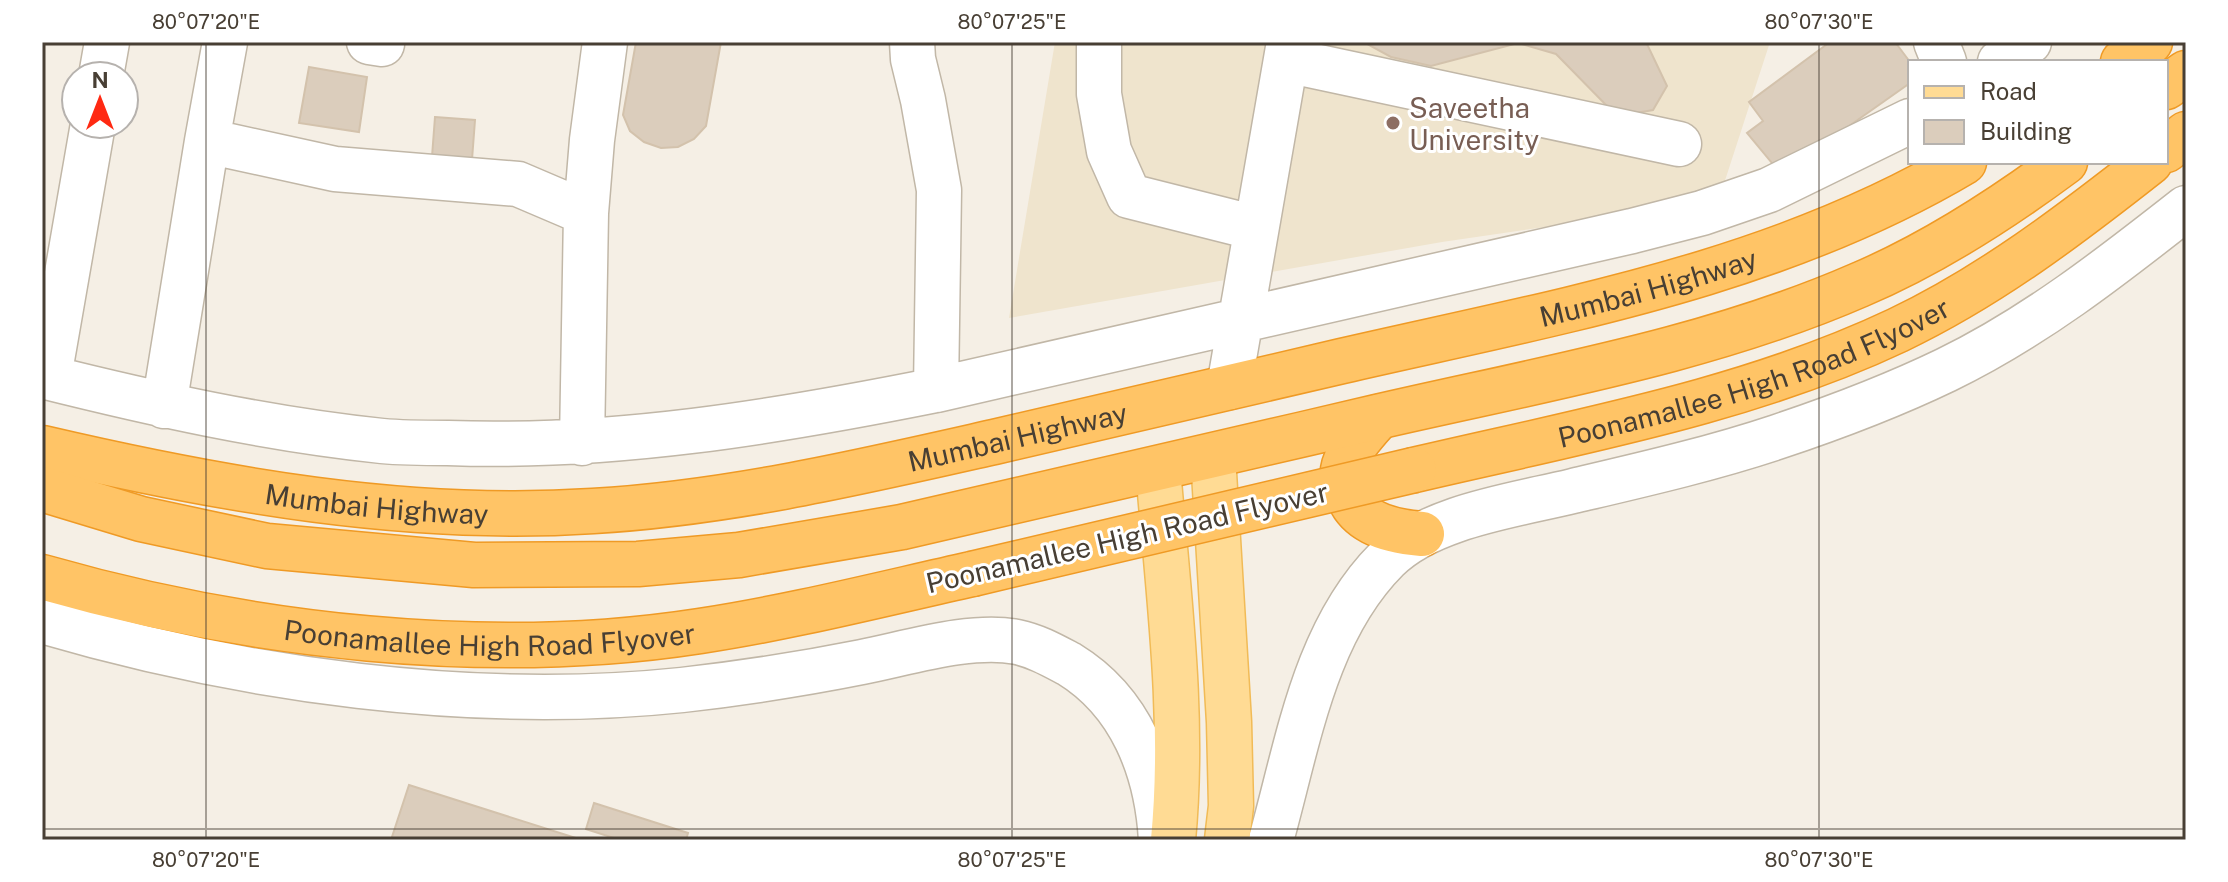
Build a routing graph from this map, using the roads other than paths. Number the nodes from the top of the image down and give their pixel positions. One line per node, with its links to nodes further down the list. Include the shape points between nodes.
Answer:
1 (225, 42): 15 (street)
2 (605, 42): 22 (street)
3 (912, 42): 27 (street, via 939,190)
4 (1099, 42): 23 (street, via 1099,94 1109,151 1129,196)
5 (2029, 42): 8 (street)
6 (2150, 42): 9 (highway)
7 (1287, 51): 16 (street); 23 (street)
8 (2003, 60)
9 (2126, 60)
10 (2186, 73): 11 (highway)
11 (2168, 86)
12 (1908, 122): 24 (street, via 1769,190 1702,213)
13 (2186, 134): 17 (highway)
14 (90, 140): 25 (street)
15 (207, 141): 22 (street, via 335,169 518,184); 28 (street)
16 (1679, 144)
17 (2168, 148)
18 (1961, 164): 26 (highway, Mumbai Highway, via 1916,190 1787,246 1650,291)
19 (2062, 164): 29 (highway, via 1936,246 1860,285 1662,350)
20 (2147, 164): 36 (highway, Poonamallee High Road Flyover, bridge, via 1977,288 1897,331 1713,398 972,574 700,631 602,642 416,642 234,621)
21 (2186, 208): 35 (street, via 2020,328 1947,370 1865,405 1776,438 1473,516)
22 (586, 213): 30 (street)
23 (1256, 228): 24 (street)
24 (1242, 319): 26 (street); 27 (street)
25 (45, 376): 28 (street)
26 (1229, 387): 31 (highway, Mumbai Highway, via 852,474 672,505 587,512 486,513 256,493)
27 (936, 390): 30 (street, via 845,408)
28 (164, 406): 30 (street, via 384,441)
29 (1378, 417): 32 (highway); 35 (highway, via 1343,470 1347,497 1364,519 1393,532)
30 (582, 443)
31 (42, 448)
32 (1213, 456): 33 (highway); 40 (main road, via 1229,722)
33 (1158, 469): 34 (highway, via 824,542 653,563 560,566 415,561 267,546 141,519); 39 (main road, via 1177,710)
34 (42, 489)
35 (1422, 534): 41 (street, via 1389,556 1339,625 1319,671)
36 (42, 577)
37 (42, 621): 38 (street, via 201,662 381,687 487,695 678,690 770,679 953,644 1018,642 1057,657 1111,697 1130,723 1155,793)
38 (1161, 840)
39 (1173, 840)
40 (1227, 840)
41 (1271, 840)

